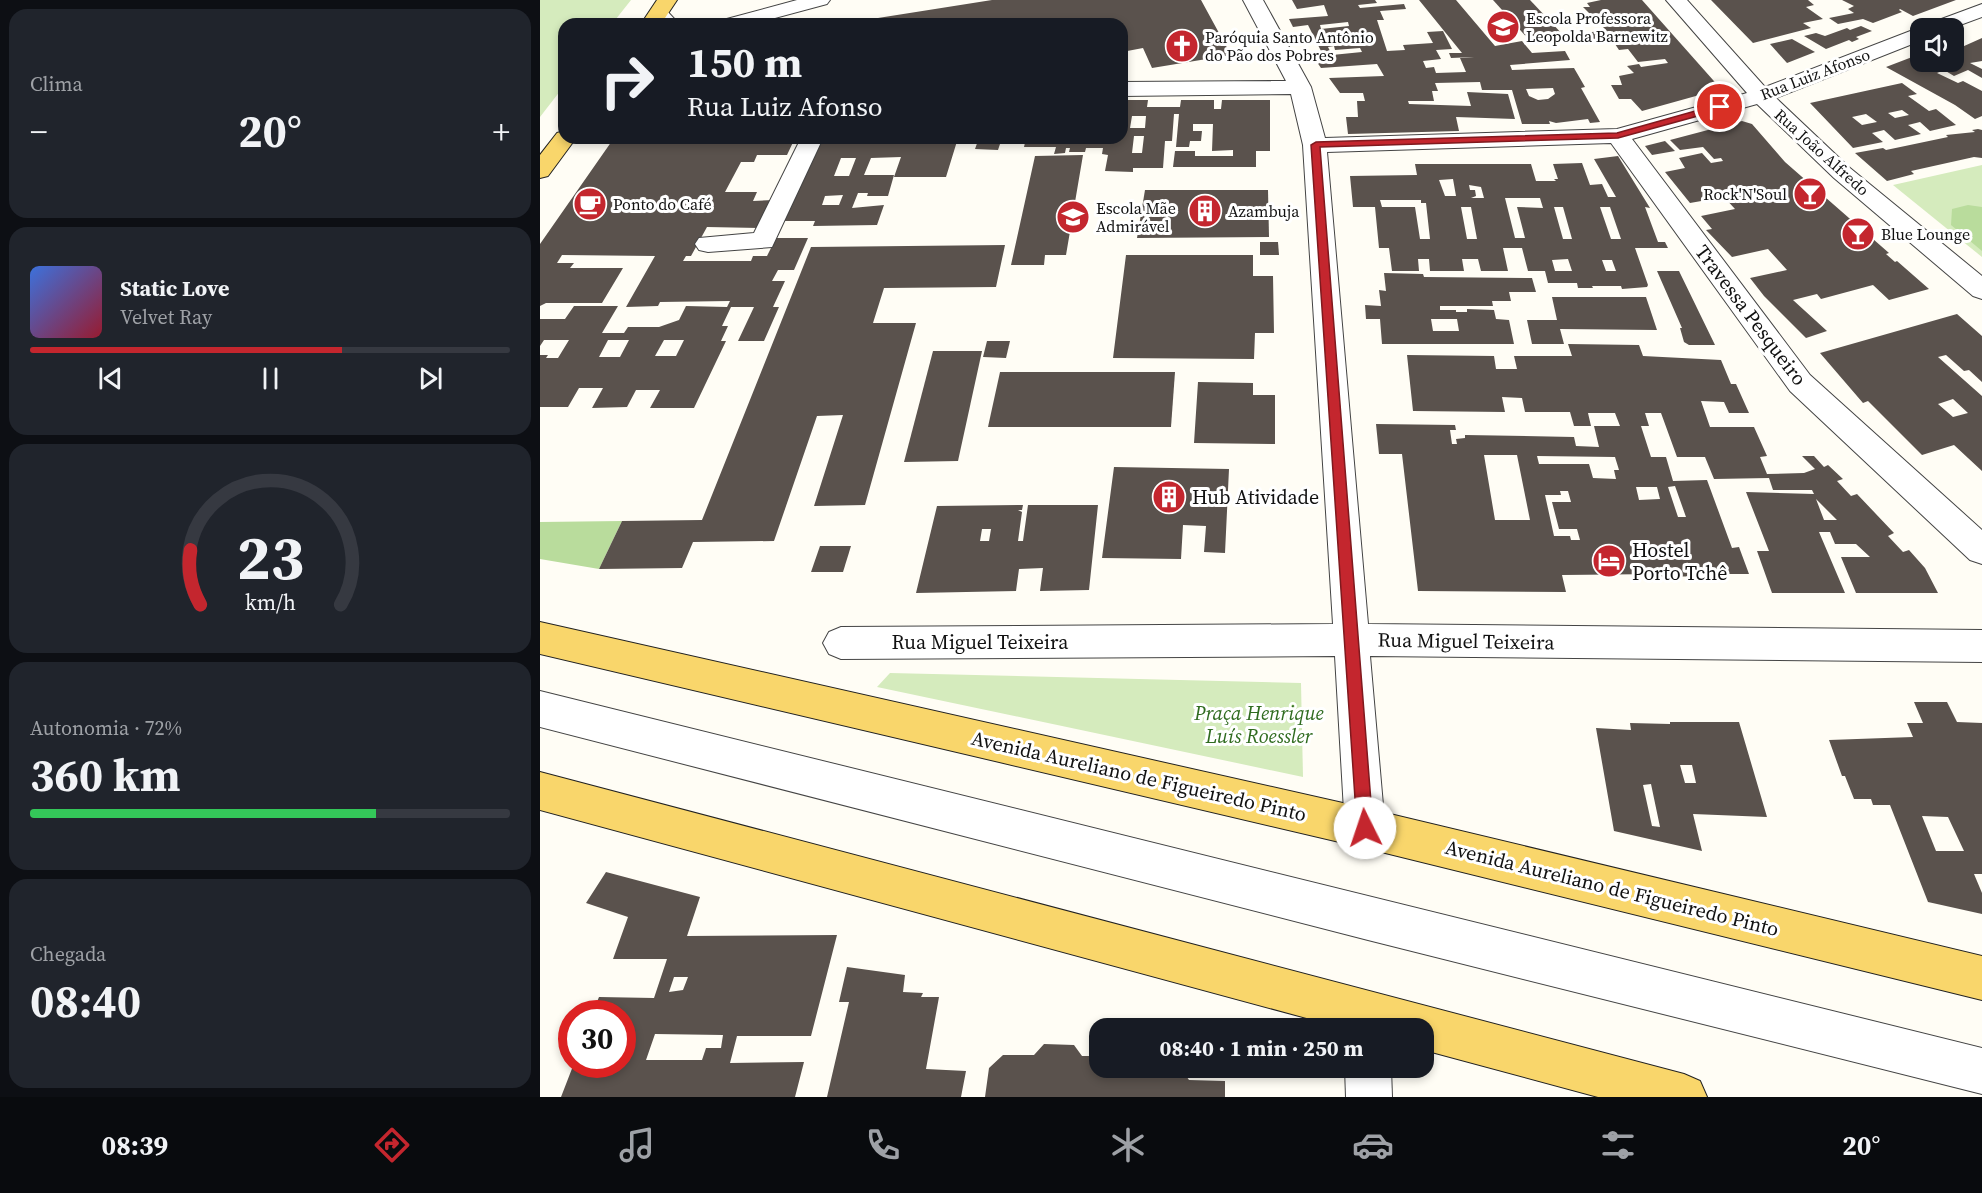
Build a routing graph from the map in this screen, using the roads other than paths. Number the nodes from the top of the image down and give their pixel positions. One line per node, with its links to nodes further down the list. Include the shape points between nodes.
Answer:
1 (820, 0): 5 (street)
2 (1253, 0): 8 (street)
3 (1676, 0): 10 (street, Rua João Alfredo)
4 (1982, 10): 6 (street)
5 (784, 17)
6 (1961, 18)
7 (1910, 38): 10 (street, Rua Luiz Afonso)
8 (1300, 87): 9 (street); 14 (street)
9 (1128, 89)
10 (1761, 96): 11 (street, Rua Luiz Afonso); 17 (street, Rua João Alfredo, via 1842,173)
11 (1618, 136): 14 (street, Rua Luiz Afonso); 18 (street, Travessa Pesqueiro, via 1800,383)
12 (560, 144): 15 (main road)
13 (809, 144): 16 (street, via 763,241)
14 (1316, 145): 20 (street)
15 (540, 171)
16 (708, 244)
17 (1982, 290)
18 (1982, 550)
19 (540, 638): 25 (main road, Avenida Aureliano de Figueiredo Pinto)
20 (1352, 640): 21 (street, Rua Miguel Teixeira); 22 (street, Rua Miguel Teixeira); 25 (street)
21 (841, 643)
22 (1982, 646)
23 (540, 709): 29 (street)
24 (540, 791): 27 (main road)
25 (1365, 828): 26 (main road, Avenida Aureliano de Figueiredo Pinto)
26 (1982, 978)
27 (1355, 1018)
28 (1434, 1037): 32 (main road)
29 (1982, 1071)
30 (1368, 1078): 31 (street)
31 (1369, 1097)
32 (1684, 1097)

